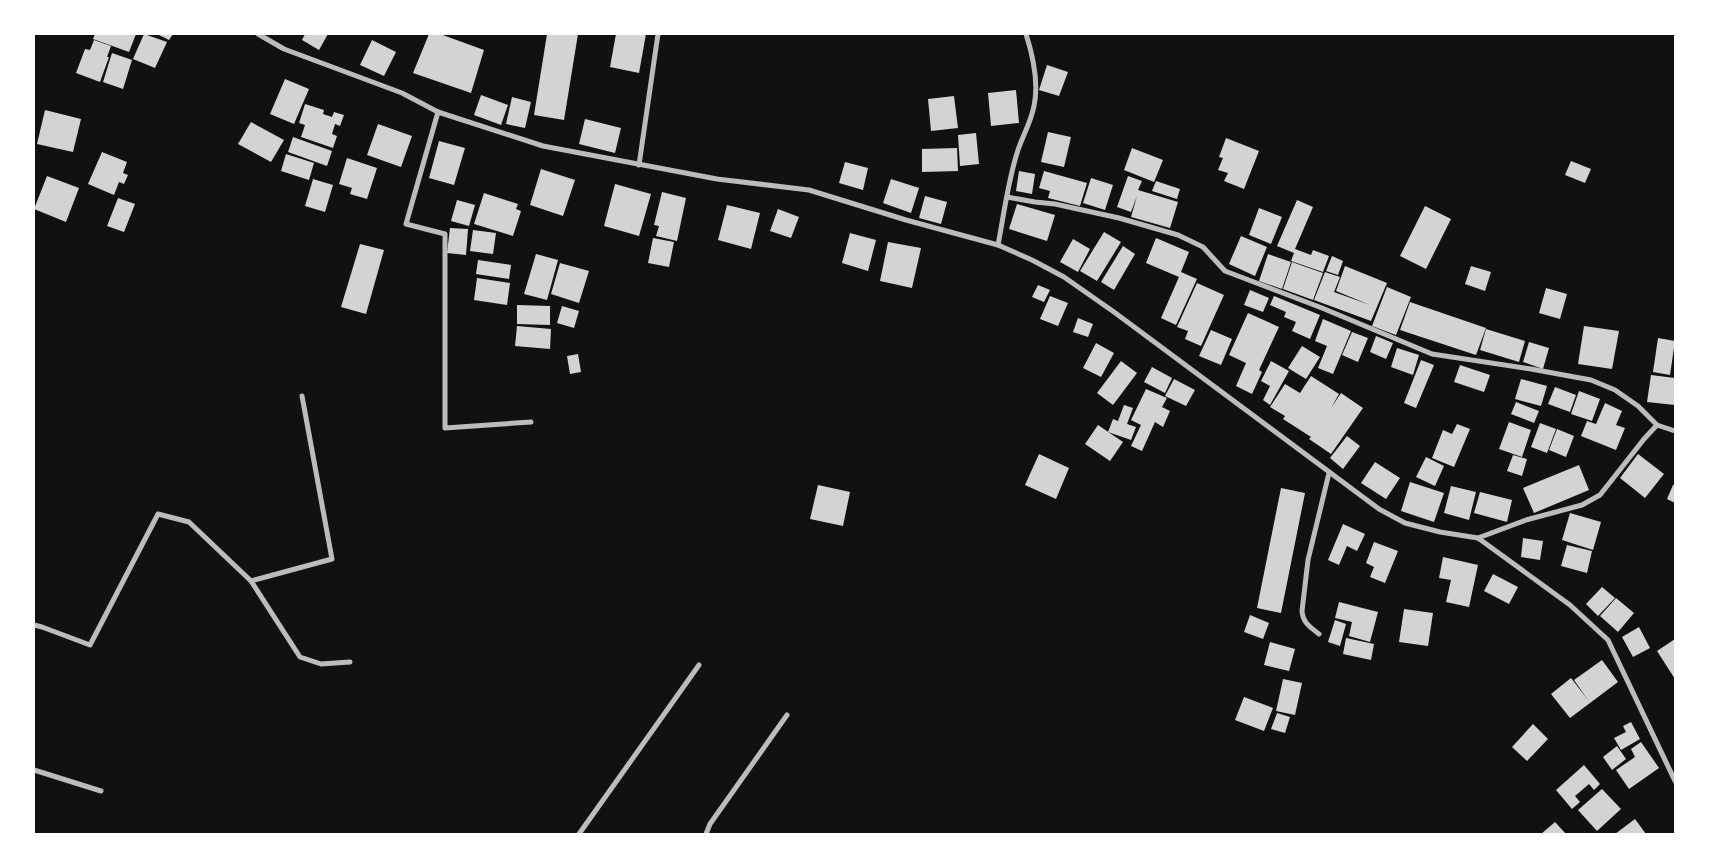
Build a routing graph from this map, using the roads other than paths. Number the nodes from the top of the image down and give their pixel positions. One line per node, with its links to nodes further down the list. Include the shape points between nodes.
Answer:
1 (258, 34): 4 (street, via 284,49 402,93)
2 (658, 34): 5 (street)
3 (1026, 34): 6 (street, via 1033,60 1034,105 1018,150)
4 (438, 112): 5 (street, via 543,146); 9 (street, via 406,224 445,234 445,428)
5 (639, 165): 7 (street, via 809,190)
6 (1007, 197): 7 (street); 10 (street, via 1119,218 1178,235 1202,247 1225,271 1432,354 1591,380 1615,390)
7 (998, 245): 12 (street, via 1064,277)
8 (302, 396): 14 (street, via 332,559)
9 (531, 422)
10 (1657, 425): 11 (street); 13 (street, via 1600,495 1582,505 1526,520)
11 (1675, 431)
12 (1328, 472): 13 (street, via 1379,509 1405,523); 16 (street, via 1308,560 1302,611 1302,619)
13 (1478, 538): 21 (street, via 1570,605 1608,640)
14 (251, 581): 15 (street, via 189,522 158,514 90,646); 17 (street, via 300,657 321,664)
15 (34, 626)
16 (1319, 634)
17 (350, 662)
18 (699, 664): 23 (street)
19 (787, 714): 24 (street)
20 (34, 770): 22 (street)
21 (1675, 781)
22 (101, 791)
23 (579, 834)
24 (706, 834)

